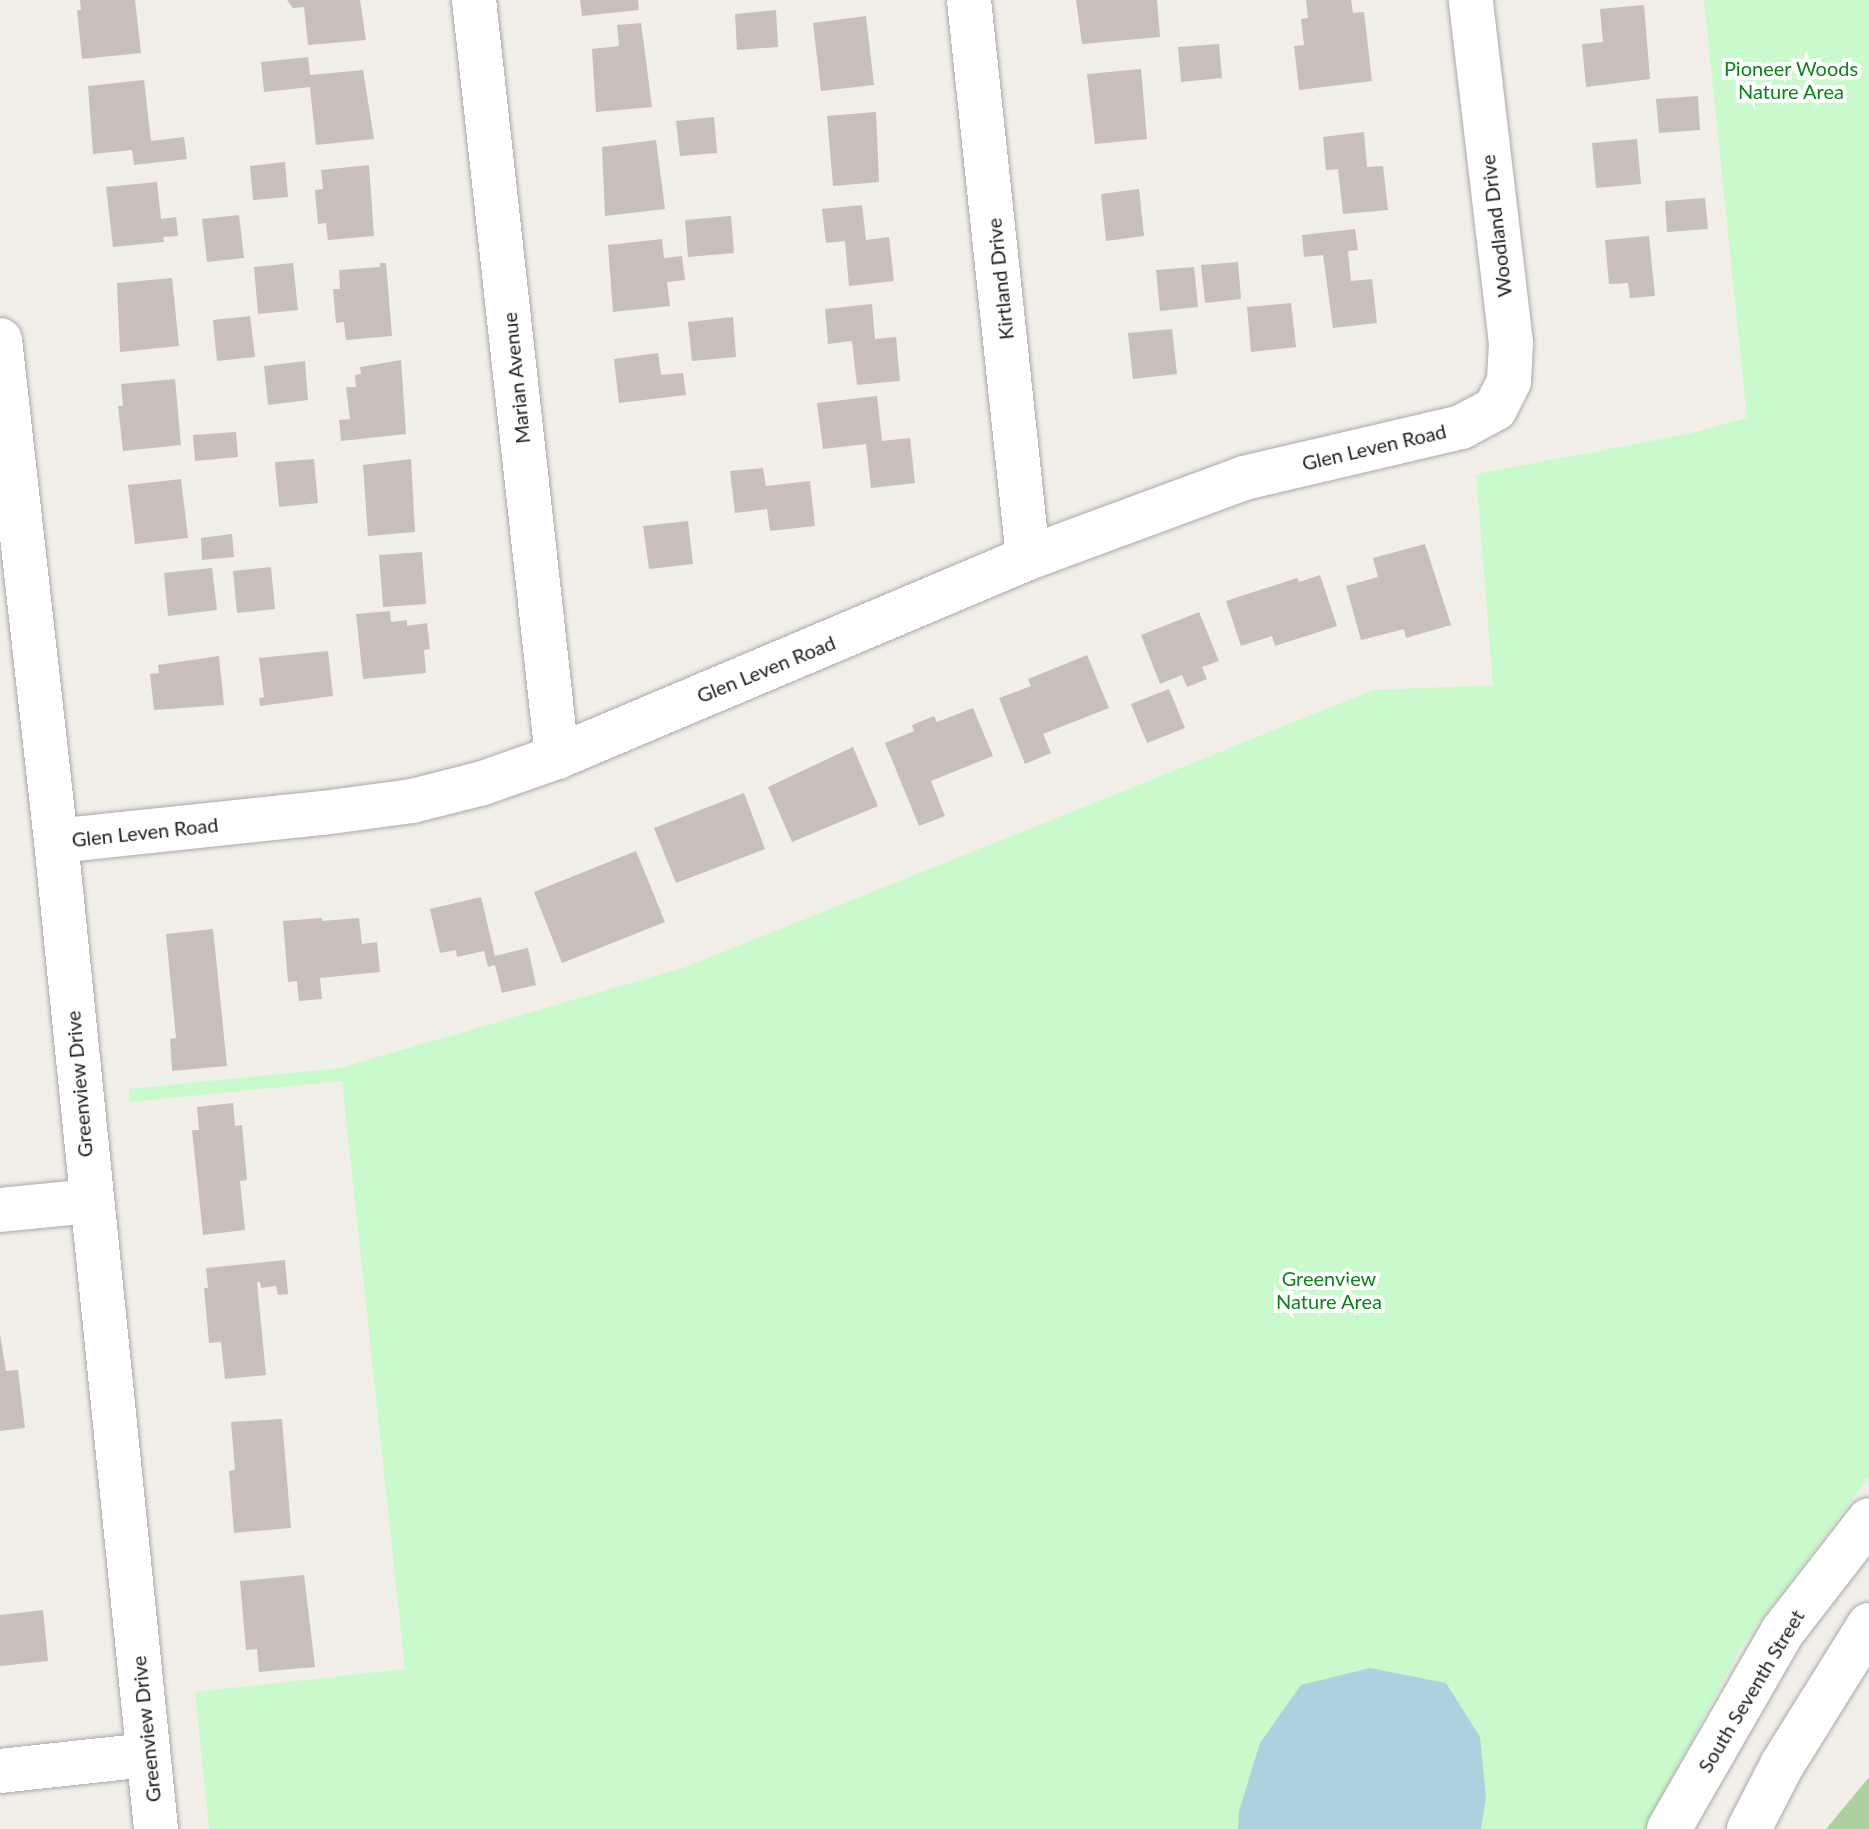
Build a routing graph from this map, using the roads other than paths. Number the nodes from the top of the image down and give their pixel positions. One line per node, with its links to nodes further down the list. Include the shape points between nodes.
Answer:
1 (474, 0): 8 (street, Marian Avenue)
2 (969, 0): 6 (street, Kirtland Drive)
3 (1471, 0): 5 (street, Woodland Drive, via 1511,343 1509,381 1495,409)
4 (0, 340): 7 (street, Greenview Drive)
5 (1461, 427): 6 (street, Glen Leven Road, via 1244,478)
6 (1028, 558): 8 (street, Glen Leven Road)
7 (18, 682): 9 (street, Greenview Drive)
8 (557, 757): 9 (street, Glen Leven Road, via 412,801)
9 (56, 841): 10 (street, Greenview Drive)
10 (91, 1201): 11 (street); 14 (street, Greenview Drive)
11 (0, 1210)
12 (1869, 1520): 17 (street, South Seventh Street, via 1783,1631)
13 (1869, 1625): 18 (street, via 1782,1765)
14 (148, 1755): 15 (street); 16 (street, Greenview Drive)
15 (0, 1771)
16 (156, 1829)
17 (1669, 1829)
18 (1749, 1829)

